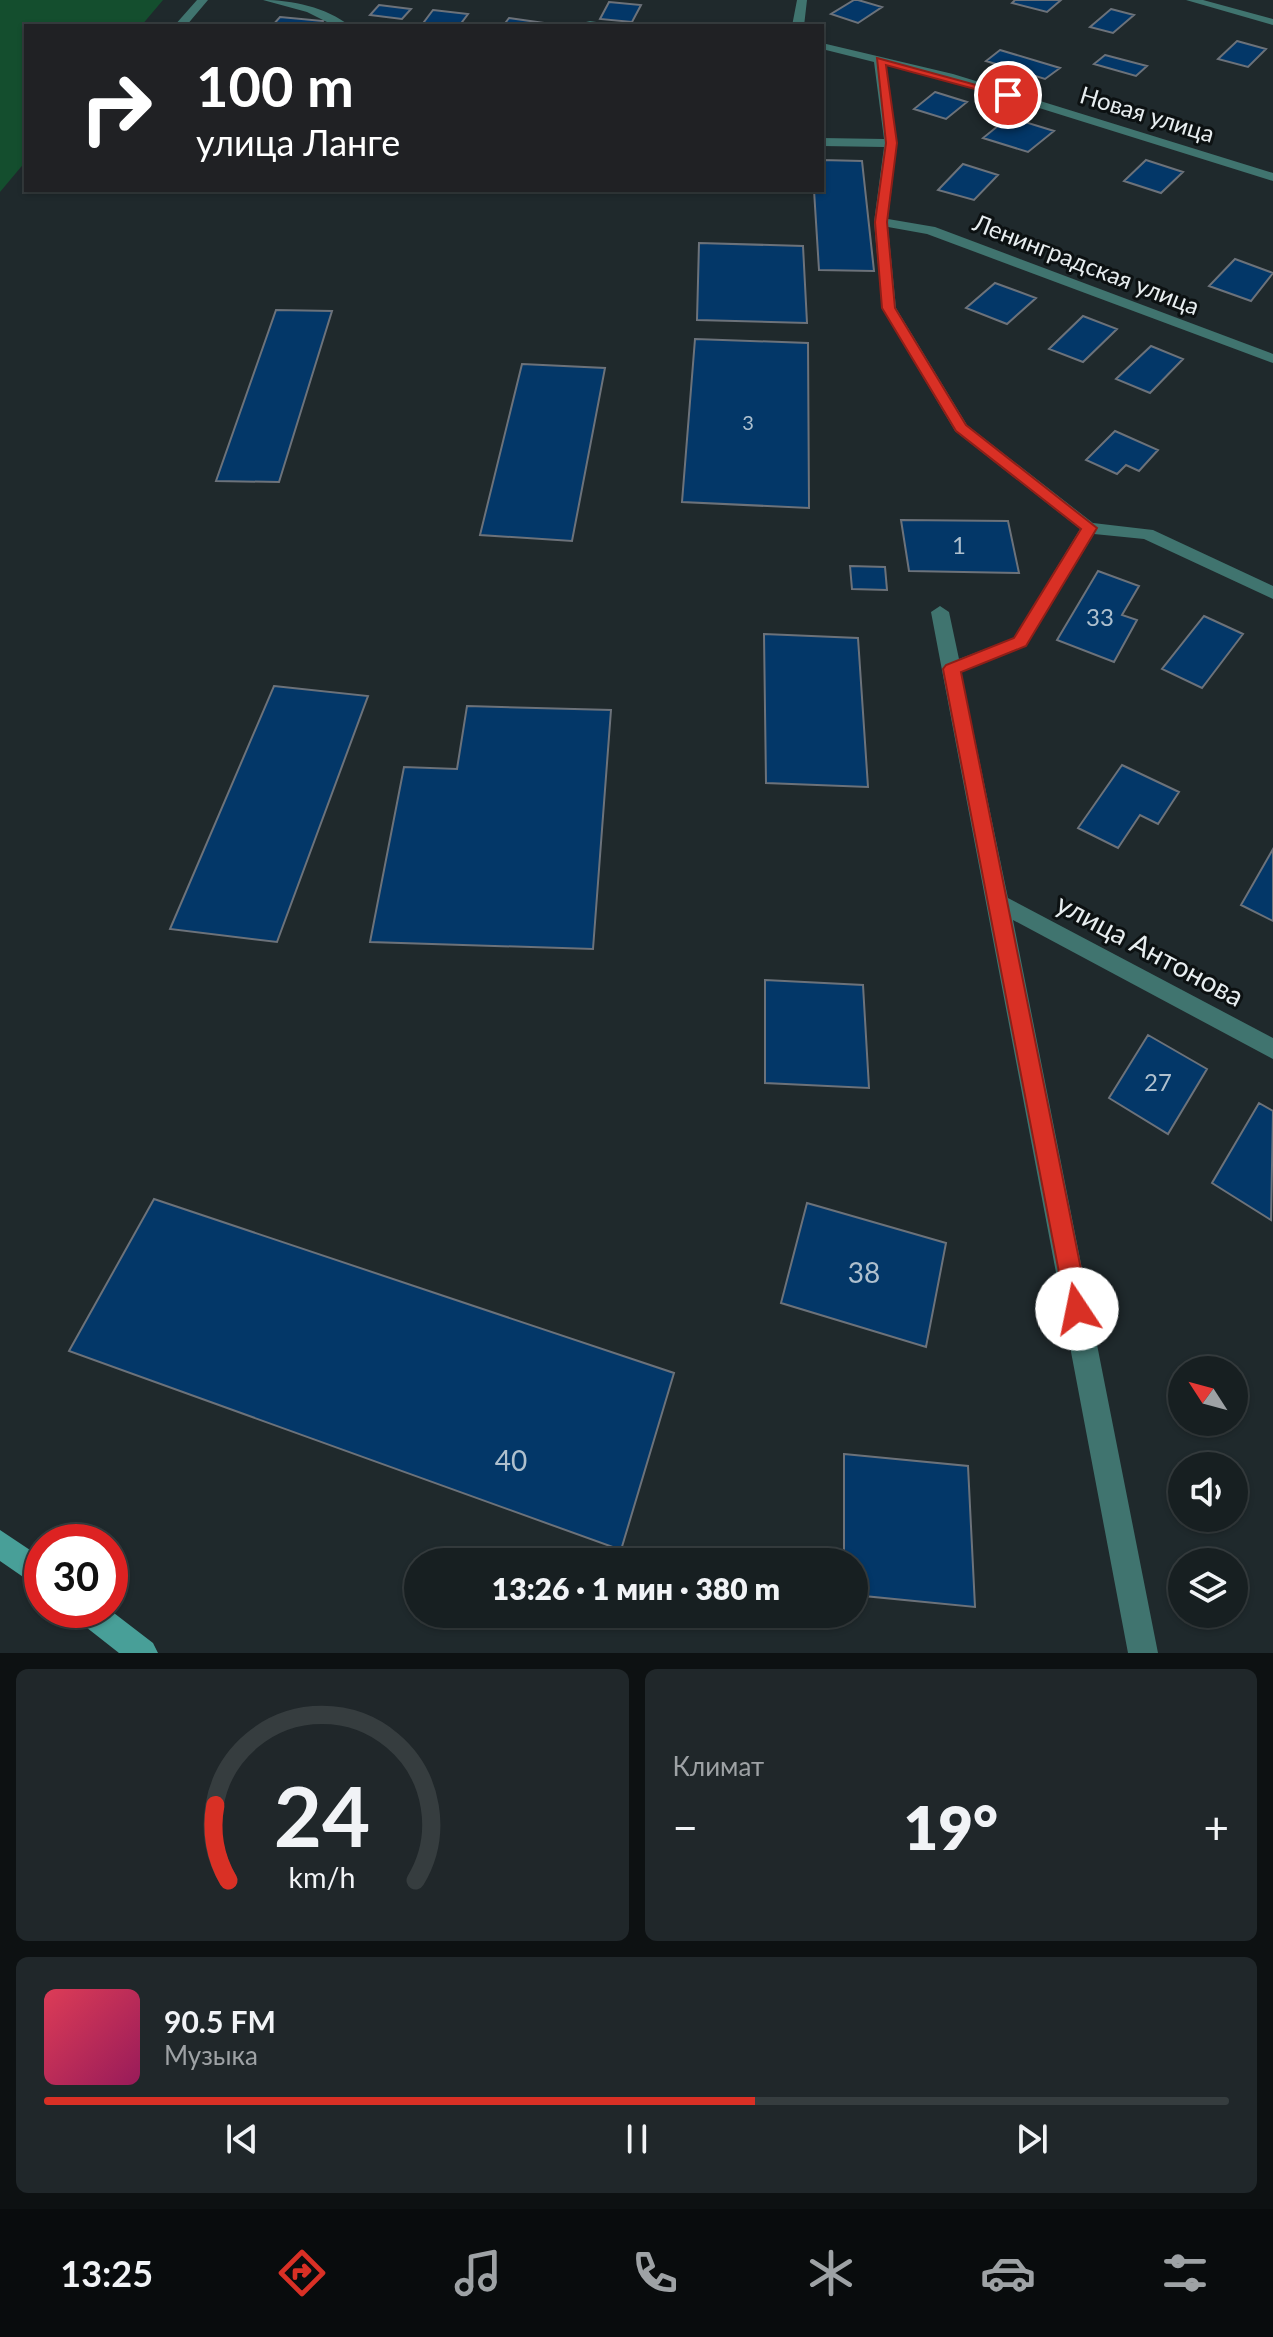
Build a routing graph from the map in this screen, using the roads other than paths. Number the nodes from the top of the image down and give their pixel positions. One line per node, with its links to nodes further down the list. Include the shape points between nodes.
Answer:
1 (203, 0): 6 (street)
2 (268, 0): 7 (street, via 311,10)
3 (802, 0): 8 (street)
4 (1191, 0): 5 (street)
5 (1273, 22)
6 (182, 24)
7 (340, 24)
8 (798, 24)
9 (824, 46): 10 (street, Новая улица)
10 (880, 60): 12 (street); 13 (street, Новая улица, via 949,76)
11 (824, 142): 12 (street)
12 (891, 143): 14 (street)
13 (1273, 177)
14 (881, 222): 15 (street, Ленинградская улица, via 930,230); 16 (street, via 889,308 961,428)
15 (1273, 359)
16 (1089, 528): 17 (street, via 1147,534); 19 (street, via 1020,642)
17 (1273, 593)
18 (940, 612): 19 (street)
19 (952, 669): 20 (street)
20 (999, 903): 21 (street, улица Антонова); 26 (street)
21 (1273, 1049)
22 (0, 1544): 23 (main road)
23 (24, 1562)
24 (110, 1628): 25 (main road)
25 (143, 1653)
26 (1143, 1653)

